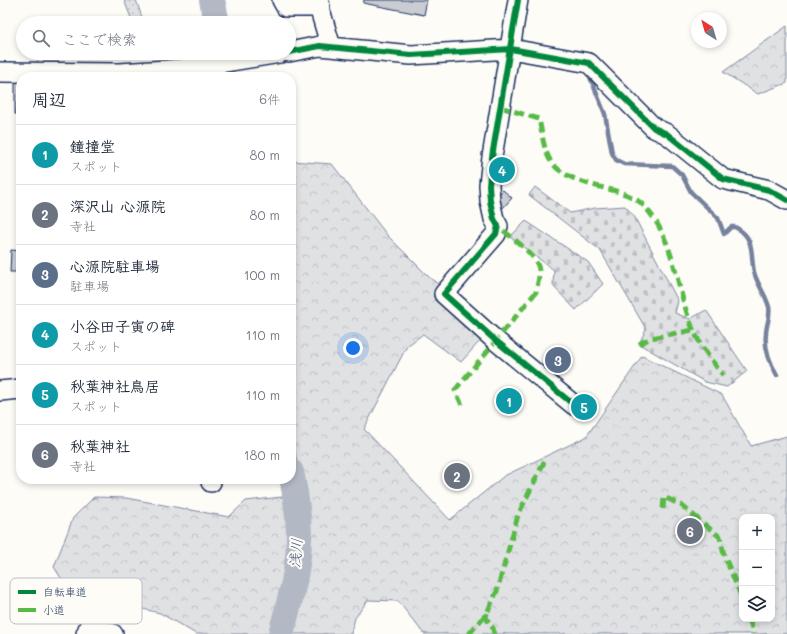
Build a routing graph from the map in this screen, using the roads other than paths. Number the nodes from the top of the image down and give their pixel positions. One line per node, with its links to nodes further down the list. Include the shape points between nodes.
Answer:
1 (282, 0): 3 (street, via 286,7)
2 (518, 0): 6 (street)
3 (320, 4): 4 (street)
4 (331, 46): 5 (street); 6 (street, via 411,55)
5 (296, 50)
6 (510, 54): 11 (street, via 588,63 654,128 667,134 723,179 769,190); 14 (street, via 489,185 490,201 498,226 496,234 444,294)
7 (235, 60): 9 (street)
8 (0, 72): 10 (street)
9 (132, 72)
10 (16, 73)
11 (787, 200)
12 (16, 390): 13 (street)
13 (0, 391)
14 (574, 405)
15 (88, 629): 16 (street)
16 (113, 634)

